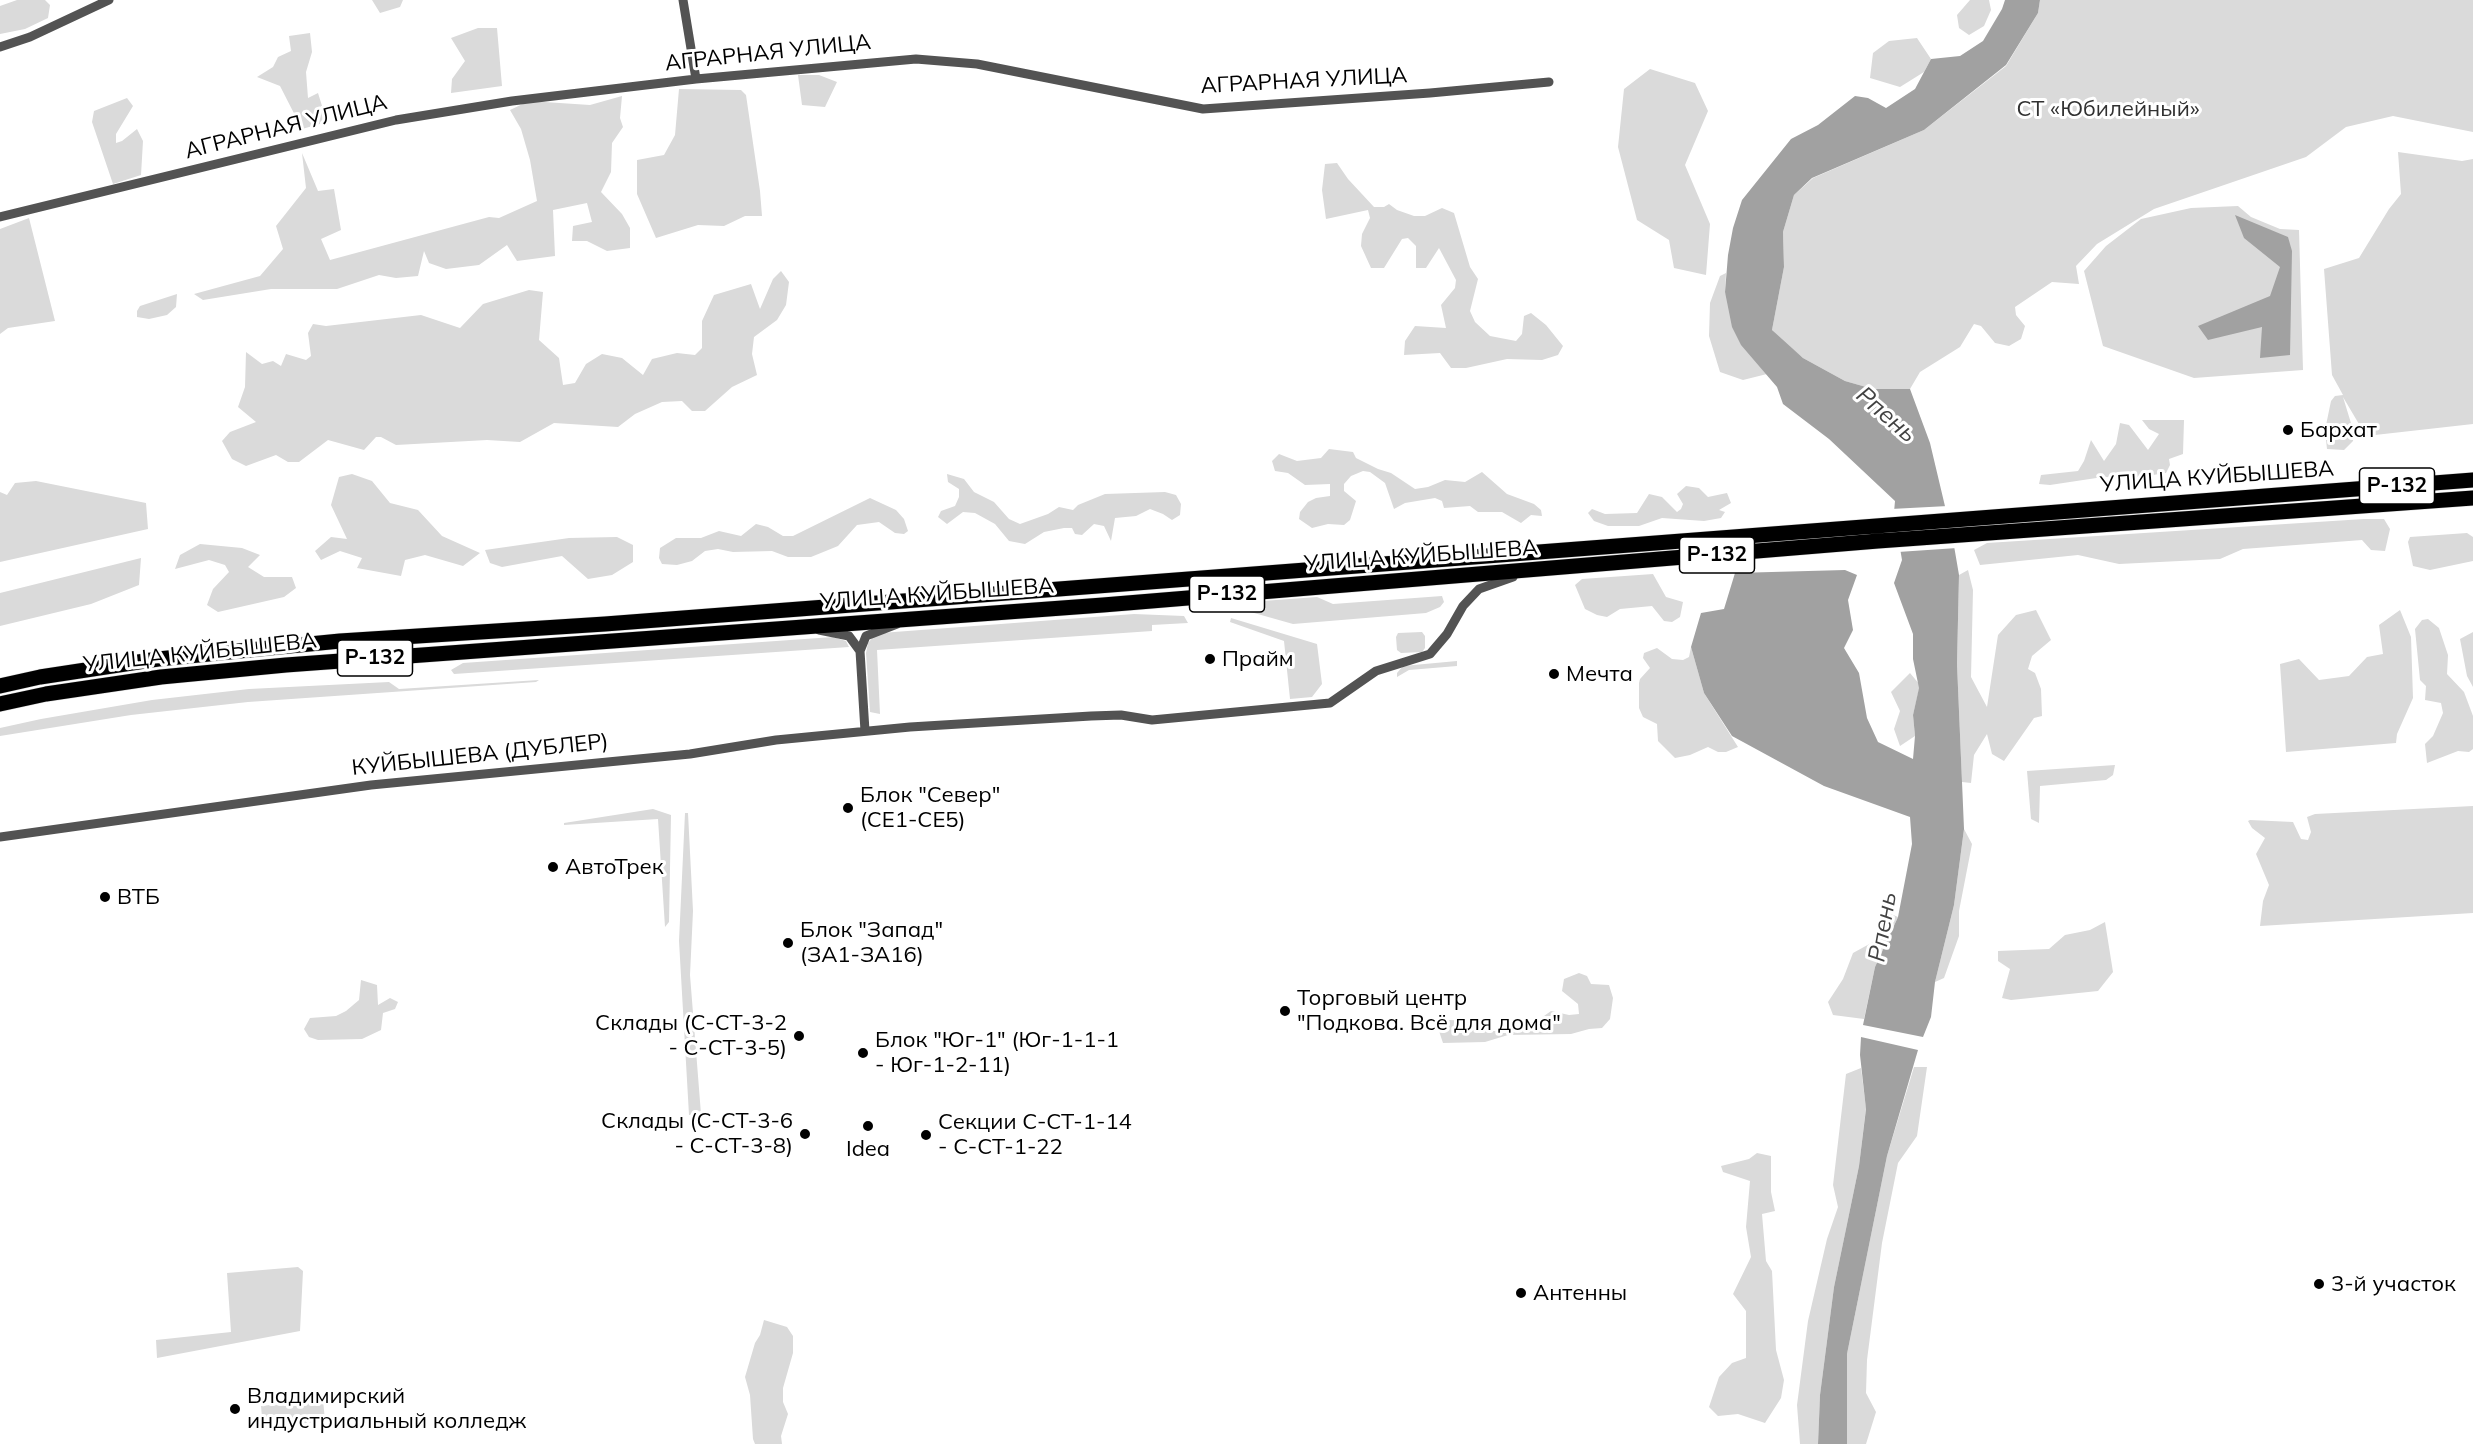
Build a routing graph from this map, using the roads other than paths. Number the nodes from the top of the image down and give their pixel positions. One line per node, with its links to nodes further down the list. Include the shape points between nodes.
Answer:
1 (108, 0): 3 (street)
2 (683, 0): 4 (street)
3 (0, 47)
4 (696, 79): 5 (street, АГРАРНАЯ УЛИЦА, via 916,59 977,64 1203,109); 6 (street, АГРАРНАЯ УЛИЦА, via 512,101 396,120)
5 (1549, 82)
6 (0, 216)
7 (2473, 480): 13 (highway, УЛИЦА КУЙБЫШЕВА / Р-132, via 593,625 340,641 158,659)
8 (2473, 498): 9 (highway, УЛИЦА КУЙБЫШЕВА / Р-132)
9 (1555, 568): 10 (highway, УЛИЦА КУЙБЫШЕВА / Р-132); 15 (street, КУЙБЫШЕВА (ДУБЛЕР), via 1503,579 1479,589 1430,654 1376,671 1330,703 1152,720 1121,715)
10 (938, 615): 11 (highway, УЛИЦА КУЙБЫШЕВА / Р-132); 12 (street, via 866,636)
11 (786, 628): 12 (street, via 849,636); 14 (highway, УЛИЦА КУЙБЫШЕВА / Р-132, via 161,676)
12 (860, 651): 15 (street)
13 (0, 686)
14 (0, 704)
15 (865, 731): 16 (street, КУЙБЫШЕВА (ДУБЛЕР), via 690,754 371,785)
16 (0, 837)

